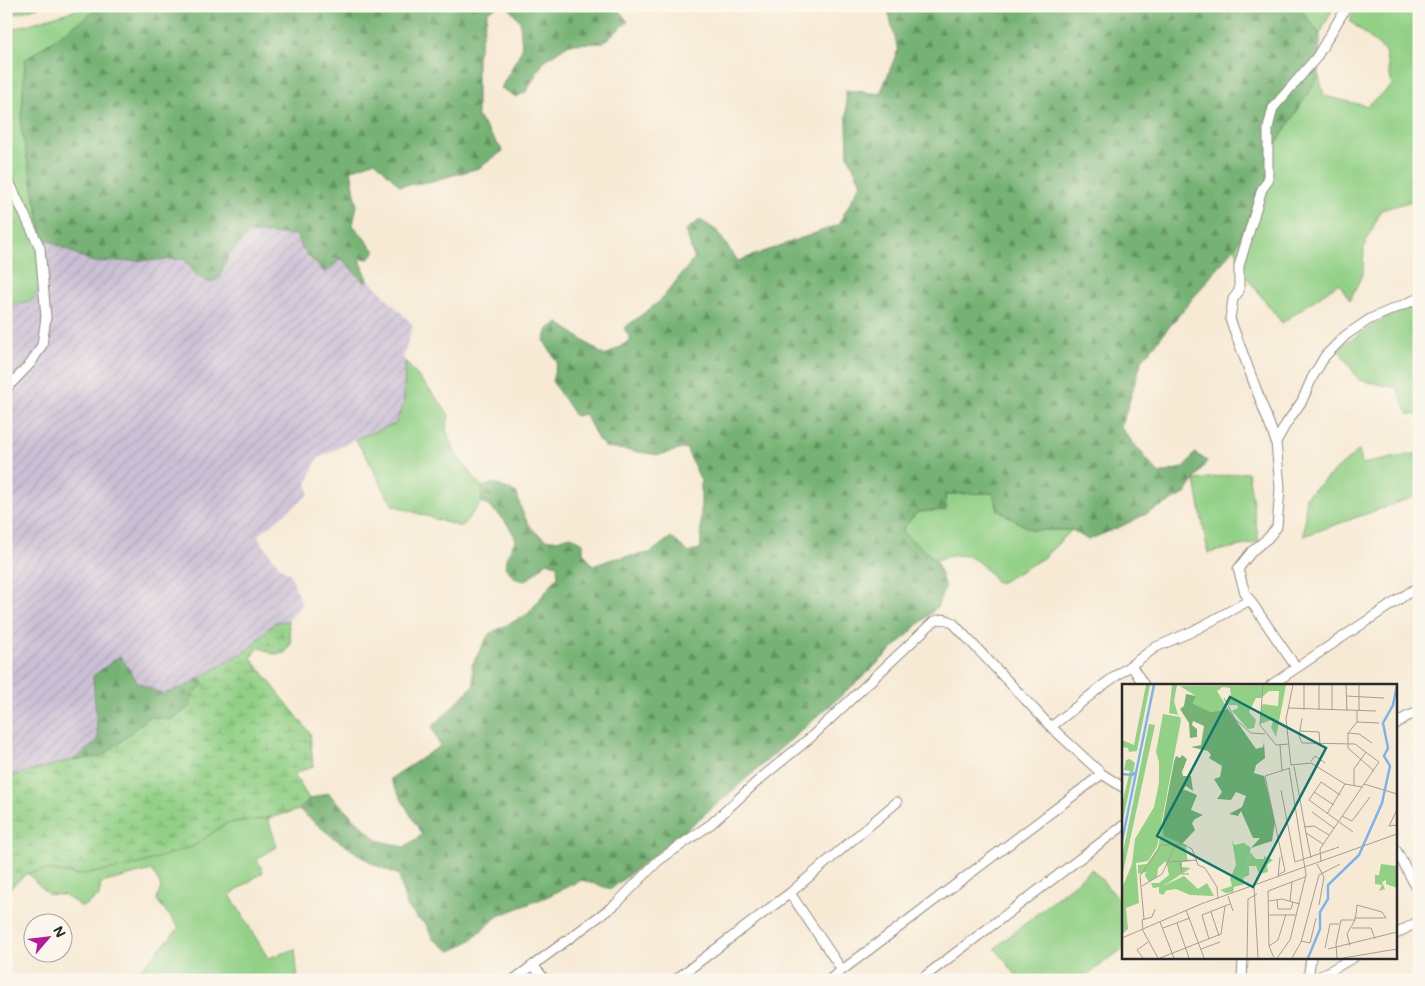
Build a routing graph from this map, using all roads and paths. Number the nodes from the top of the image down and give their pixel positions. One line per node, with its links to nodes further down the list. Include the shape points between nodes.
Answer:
1 (1347, 6): 6 (street, via 1316,58 1273,108 1268,128 1268,181 1262,189 1238,266 1239,290 1233,299 1230,319)
2 (6, 175): 3 (street)
3 (10, 193): 5 (street, via 40,248 46,317 42,345 31,363)
4 (1419, 298): 6 (street, via 1370,320 1346,335 1325,356)
5 (6, 389)
6 (1276, 442): 8 (street, via 1280,488 1277,527 1238,569 1239,579)
7 (1419, 586): 10 (street)
8 (1250, 600): 9 (street, via 1156,647); 10 (street)
9 (1131, 665): 11 (street); 15 (street)
10 (1296, 667): 12 (street)
11 (1143, 684)
12 (1272, 684)
13 (1419, 712): 14 (street)
14 (1398, 722)
15 (1051, 727): 16 (street); 28 (street, via 953,623 948,619 938,619 810,738 711,824 658,861 616,904)
16 (1102, 774): 17 (street); 29 (street)
17 (1122, 787)
18 (897, 802): 22 (street)
19 (1122, 827): 34 (street)
20 (1398, 854): 21 (street)
21 (1419, 892)
22 (790, 893): 29 (street); 32 (street)
23 (1419, 921): 24 (street)
24 (1398, 933)
25 (1243, 958): 35 (street)
26 (1311, 958): 36 (street)
27 (1352, 958): 37 (street)
28 (533, 965): 30 (street); 31 (street)
29 (842, 970): 33 (street)
30 (512, 980)
31 (545, 980)
32 (675, 980)
33 (829, 980)
34 (920, 980)
35 (1242, 980)
36 (1308, 980)
37 (1314, 980)

